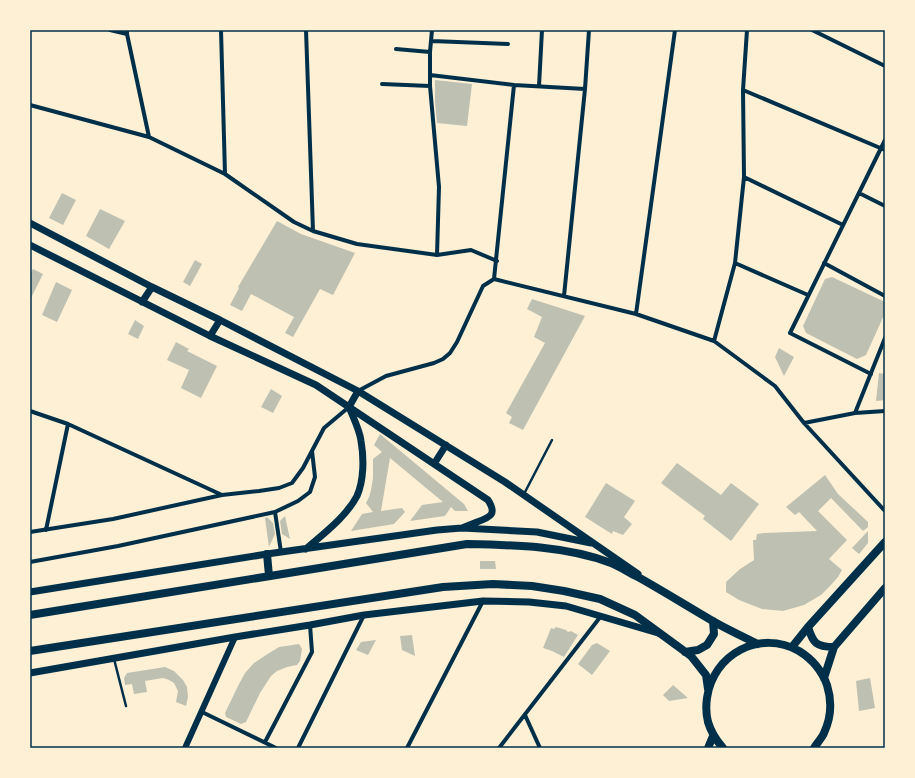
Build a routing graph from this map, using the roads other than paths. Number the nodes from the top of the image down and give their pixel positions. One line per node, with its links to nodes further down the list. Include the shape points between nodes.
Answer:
1 (110, 30): 10 (street)
2 (221, 30): 27 (street)
3 (306, 30): 33 (street)
4 (432, 30): 11 (street)
5 (542, 30): 20 (street)
6 (589, 30): 21 (street)
7 (675, 30): 45 (street)
8 (747, 30): 22 (street)
9 (812, 30): 15 (street)
10 (127, 32): 24 (street)
11 (432, 41): 12 (street); 14 (street)
12 (508, 44)
13 (396, 49): 14 (street)
14 (430, 52): 16 (street)
15 (885, 66)
16 (430, 75): 18 (street); 19 (street)
17 (382, 84): 19 (street)
18 (514, 85): 20 (street); 36 (street)
19 (430, 86): 35 (street, via 439,187)
20 (539, 86): 21 (street)
21 (585, 89): 42 (street)
22 (743, 90): 26 (street); 28 (street)
23 (30, 105): 24 (street)
24 (149, 138): 27 (street)
25 (885, 140): 26 (street)
26 (883, 149): 29 (street)
27 (225, 174): 33 (street, via 294,222)
28 (744, 177): 32 (street); 37 (street)
29 (859, 193): 30 (street); 32 (street)
30 (885, 206)
31 (30, 223): 40 (main road)
32 (843, 225): 38 (street)
33 (313, 231): 35 (street, via 356,244)
34 (30, 246): 44 (main road)
35 (437, 255): 36 (street, via 471,250)
36 (496, 261): 39 (street)
37 (735, 263): 41 (street); 49 (street)
38 (824, 263): 41 (street); 43 (street)
39 (494, 279): 42 (street); 52 (street, via 483,286 450,353 443,359 386,376)
40 (152, 287): 44 (main road); 46 (main road)
41 (808, 295): 51 (street, via 790,333)
42 (564, 296): 45 (street)
43 (885, 296)
44 (142, 302): 47 (main road)
45 (636, 314): 49 (street)
46 (220, 320): 47 (main road); 52 (main road)
47 (210, 336): 53 (main road, via 316,385)
48 (885, 338): 50 (street)
49 (714, 341): 57 (street, via 774,386)
50 (884, 346): 51 (street)
51 (870, 374): 56 (street)
52 (358, 391): 53 (main road); 60 (main road)
53 (349, 407): 61 (street, via 324,428); 62 (main road); 72 (main road, via 361,440 362,480 357,496 346,512)
54 (30, 411): 58 (street)
55 (885, 411): 56 (street)
56 (855, 413): 57 (street)
57 (804, 423): 66 (street)
58 (68, 424): 64 (street); 68 (street)
59 (552, 440): 63 (lane)
60 (446, 445): 62 (main road); 63 (main road)
61 (312, 451): 64 (street, via 292,483 279,488); 65 (street, via 315,477 310,492)
62 (434, 464): 67 (main road, via 488,500 492,506 489,518)
63 (524, 494): 71 (main road)
64 (222, 495): 68 (street, via 113,520)
65 (275, 512): 73 (street); 75 (street)
66 (885, 512)
67 (462, 528): 71 (main road, via 537,532); 72 (main road)
68 (46, 530): 69 (street)
69 (30, 532)
70 (885, 542): 86 (main road)
71 (596, 544): 78 (main road)
72 (306, 549): 73 (main road)
73 (281, 552): 74 (main road)
74 (267, 554): 76 (main road); 79 (main road)
75 (30, 562)
76 (269, 576): 78 (main road, via 467,544 491,544 532,547 595,558 614,564); 82 (main road)
77 (885, 588): 91 (main road)
78 (660, 589): 84 (main road)
79 (30, 592)
80 (483, 601): 81 (main road); 83 (main road, via 566,606); 106 (street)
81 (364, 614): 85 (main road); 105 (street)
82 (30, 615)
83 (602, 616): 87 (main road); 100 (street)
84 (713, 621): 89 (main road); 93 (main road, via 714,634 707,645 698,650)
85 (310, 625): 88 (main road); 102 (street, via 312,652)
86 (808, 627): 90 (main road); 91 (main road, via 815,643 824,647)
87 (660, 633): 92 (main road, via 635,615 600,600 532,586 493,584 436,588); 93 (main road)
88 (235, 637): 94 (main road); 99 (street)
89 (758, 644): 90 (main road, via 775,643); 97 (main road, via 741,649 726,659 715,673)
90 (792, 647): 96 (main road, via 816,665)
91 (834, 647): 96 (main road)
92 (30, 651)
93 (685, 652): 97 (main road, via 706,675)
94 (114, 659): 95 (main road); 98 (lane)
95 (30, 673)
96 (824, 678): 111 (main road, via 830,696 830,715 824,733)
97 (708, 689): 101 (main road, via 706,713)
98 (126, 706)
99 (202, 712): 102 (street); 103 (street)
100 (525, 715): 107 (street); 108 (street)
101 (713, 736): 109 (main road); 110 (main road)
102 (265, 742): 104 (street)
103 (185, 748)
104 (276, 748)
105 (298, 748)
106 (407, 748)
107 (499, 748)
108 (540, 748)
109 (708, 748)
110 (723, 748)
111 (814, 748)

